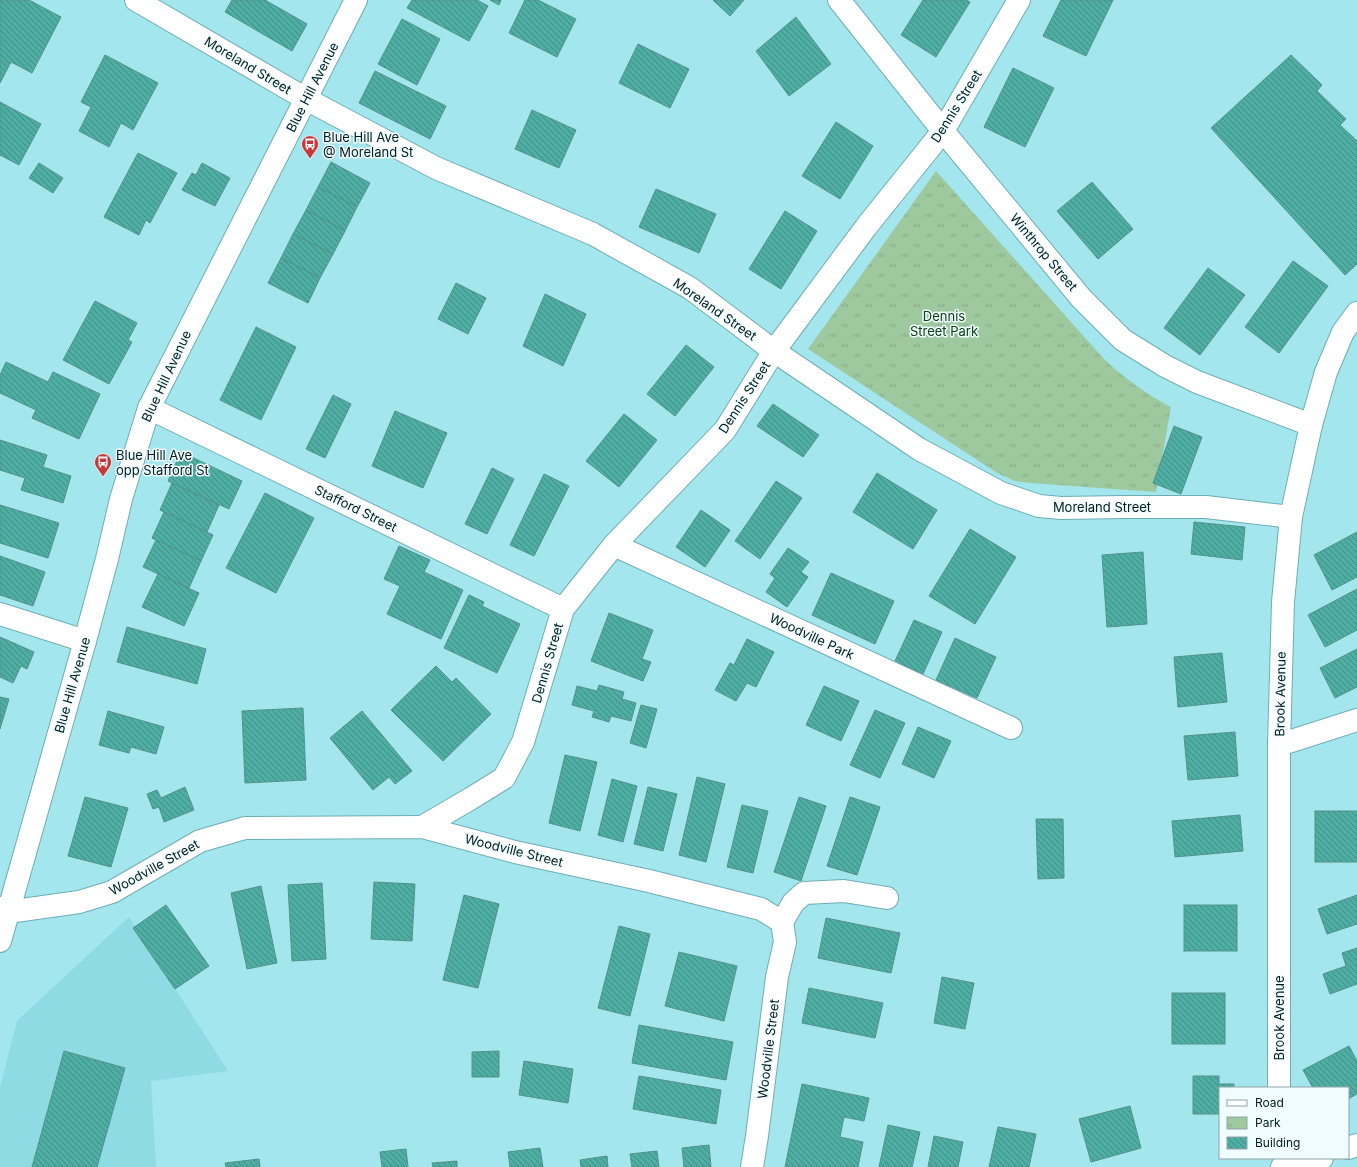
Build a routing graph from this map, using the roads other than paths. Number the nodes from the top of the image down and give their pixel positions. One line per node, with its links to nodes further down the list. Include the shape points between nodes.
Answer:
1 (136, 0): 5 (street, Moreland Street)
2 (356, 0): 5 (street, Blue Hill Avenue)
3 (840, 0): 6 (street, Winthrop Street)
4 (1019, 0): 6 (street, Dennis Street)
5 (306, 99): 8 (street, Moreland Street, via 436,168 593,234 690,288); 9 (street, Blue Hill Avenue)
6 (943, 131): 8 (street, Dennis Street, via 866,227); 10 (street, Winthrop Street, via 1081,298 1122,340 1197,382)
7 (1357, 313): 10 (street, Brook Avenue, via 1343,332 1326,372)
8 (774, 351): 11 (street, Moreland Street, via 919,450 1001,493 1039,506 1206,507); 12 (street, Dennis Street, via 725,430)
9 (149, 408): 13 (street, Stafford Street); 15 (street, Blue Hill Avenue, via 121,499)
10 (1311, 425): 11 (street, Brook Avenue)
11 (1291, 517): 18 (street, Brook Avenue, via 1282,602)
12 (614, 545): 13 (street, Dennis Street); 17 (street, Woodville Park)
13 (563, 609): 19 (street, Dennis Street, via 523,742 504,778)
14 (0, 614): 15 (street)
15 (85, 641): 21 (street, Blue Hill Avenue)
16 (1357, 720): 18 (street)
17 (1011, 728)
18 (1279, 745): 24 (street, Brook Avenue)
19 (422, 827): 21 (street, Woodville Street, via 244,828 200,841 112,892 79,902); 22 (street, Woodville Street, via 515,852 762,909)
20 (887, 898): 22 (street, via 844,891 804,893 793,903)
21 (4, 910): 23 (street, Blue Hill Avenue)
22 (782, 922): 26 (street, Woodville Street, via 785,942 777,977)
23 (0, 941)
24 (1279, 1087)
25 (1317, 1159): 27 (street)
26 (752, 1167)
27 (1281, 1167)

